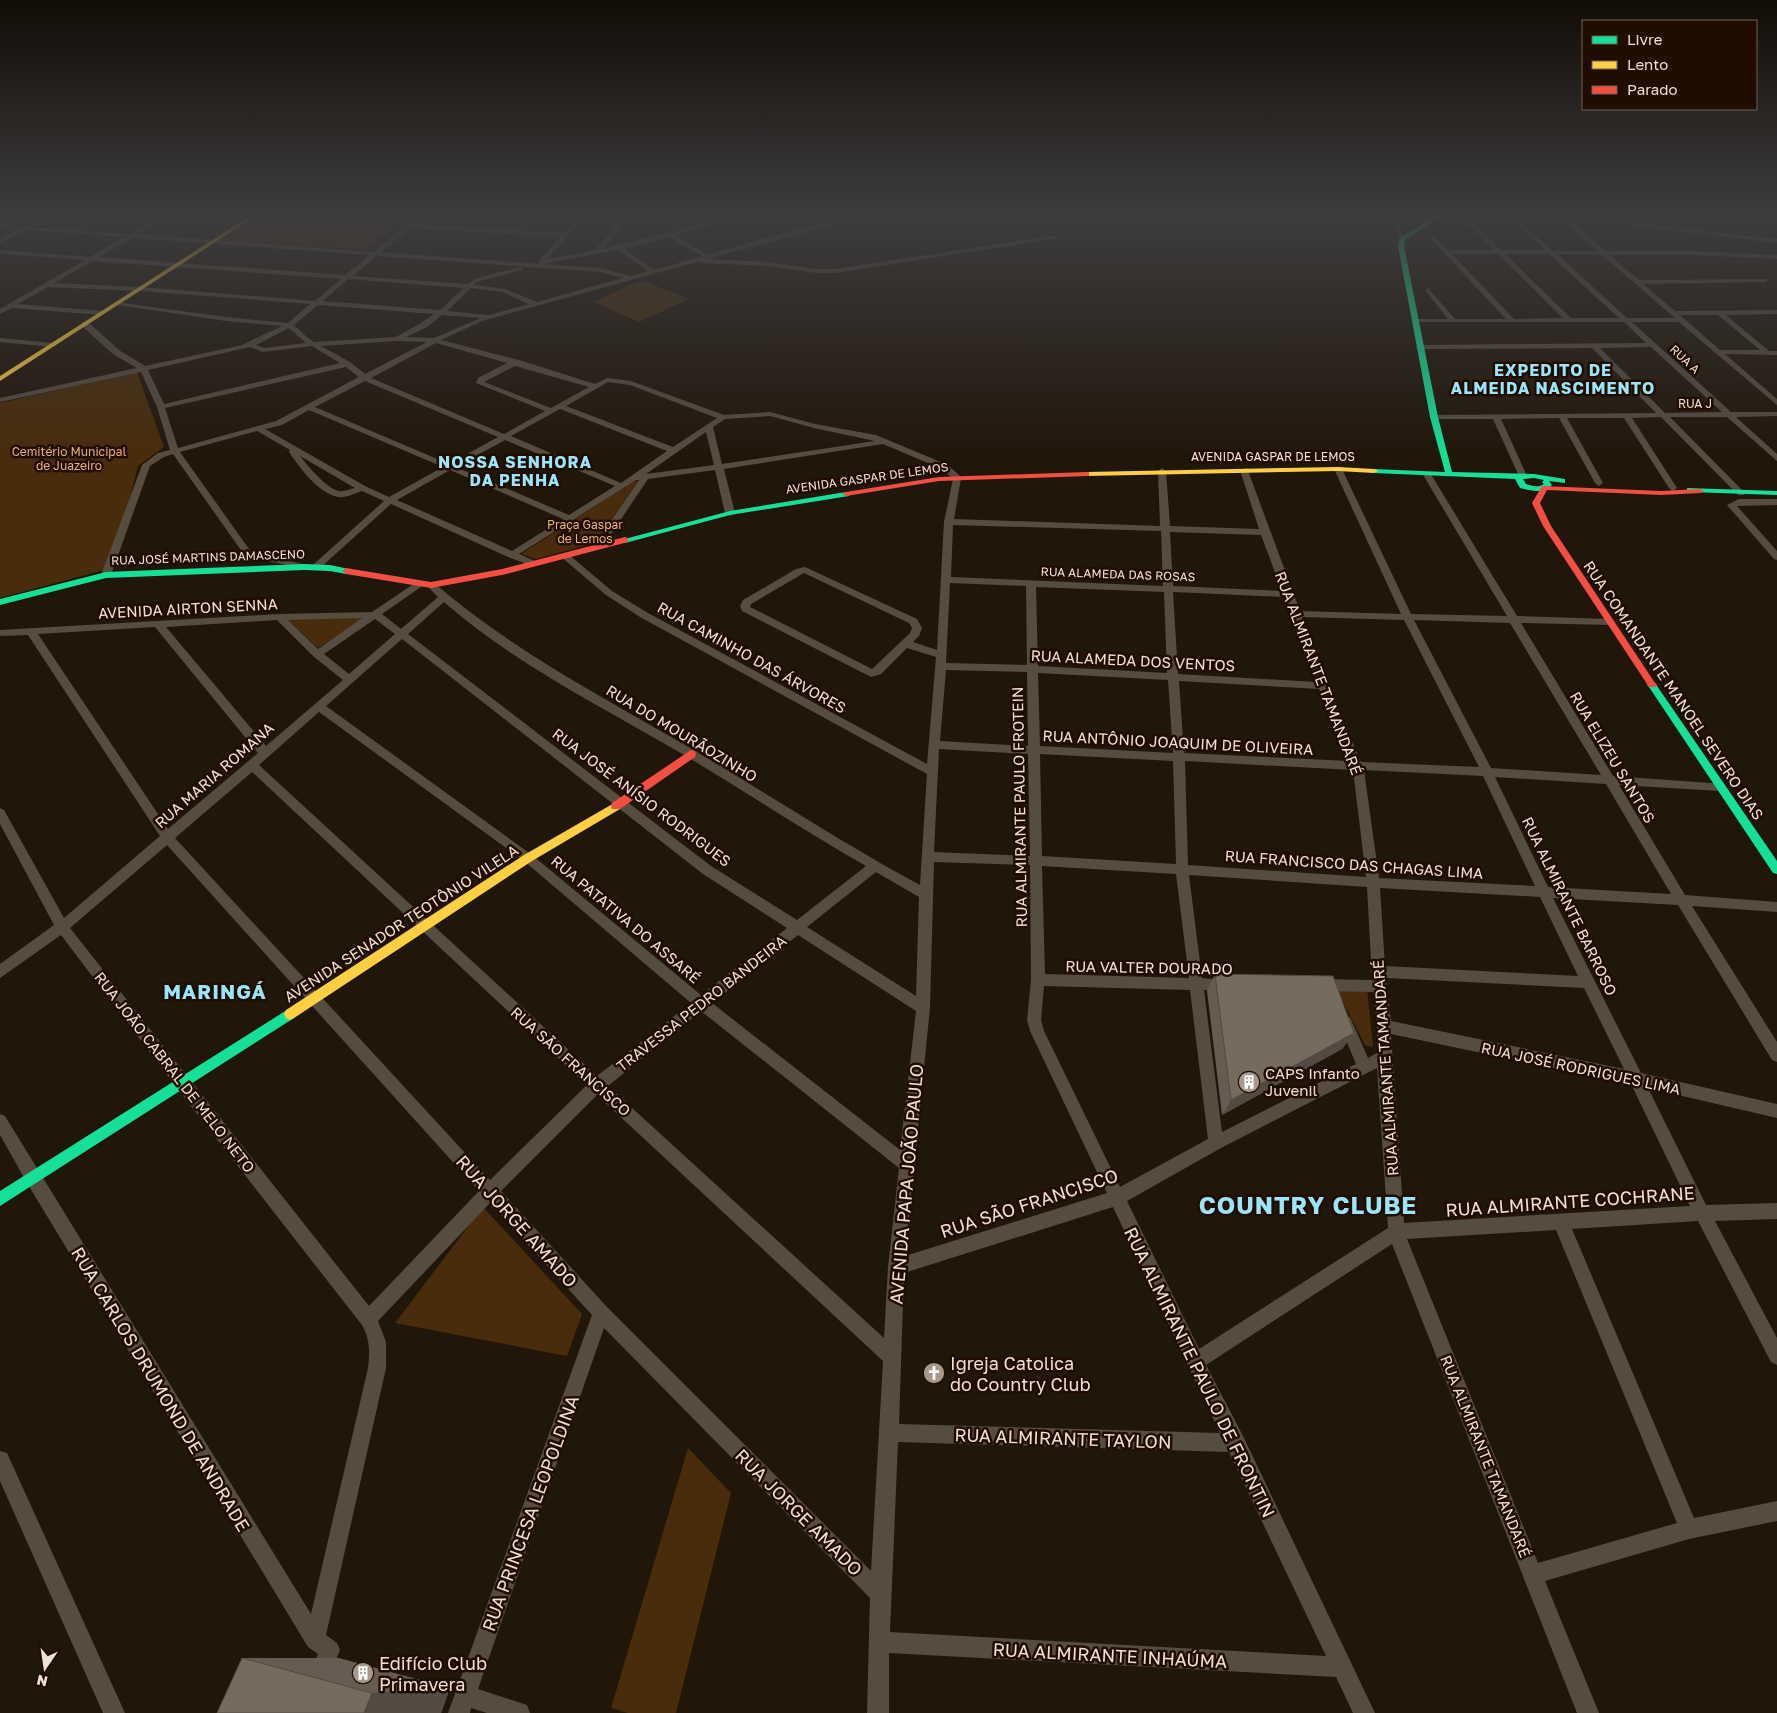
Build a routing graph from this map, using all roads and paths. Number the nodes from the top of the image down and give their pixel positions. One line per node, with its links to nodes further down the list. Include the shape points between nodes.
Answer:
1 (29, 296): 17 (street)
2 (129, 296): 15 (street)
3 (235, 296): 14 (street)
4 (326, 296): 14 (street)
5 (459, 296): 18 (street)
6 (516, 296): 16 (street)
7 (564, 296): 16 (street)
8 (1410, 296): 29 (street)
9 (1433, 296): 30 (street)
10 (1489, 296): 25 (street)
11 (1545, 296): 26 (street)
12 (1597, 296): 27 (street, RUA A)
13 (1651, 296): 22 (street)
14 (318, 302): 18 (street); 32 (street)
15 (117, 303): 21 (street); 32 (street)
16 (535, 304): 24 (street)
17 (11, 306): 19 (street); 21 (street)
18 (443, 311): 24 (street); 33 (street)
19 (0, 312)
20 (1777, 312): 23 (street)
21 (102, 313): 31 (street)
22 (1671, 313): 23 (street); 28 (street)
23 (1720, 313): 45 (street)
24 (492, 316): 37 (street)
25 (1512, 320): 26 (street); 30 (street)
26 (1569, 320): 27 (street)
27 (1624, 320): 28 (street); 41 (street, RUA A)
28 (1680, 320): 44 (street)
29 (1415, 321): 30 (street); 43 (street)
30 (1453, 321)
31 (85, 324): 39 (street); 49 (street, via 116,352)
32 (290, 325): 38 (street); 40 (street)
33 (424, 325): 34 (street); 36 (street)
34 (396, 339): 36 (street); 38 (street)
35 (0, 340): 39 (street)
36 (419, 340): 37 (street)
37 (434, 340): 47 (street); 50 (street)
38 (312, 344): 40 (street, via 264,350); 48 (street)
39 (53, 345): 51 (street)
40 (250, 345): 49 (street)
41 (1654, 345): 42 (street); 62 (street, RUA A)
42 (1594, 346): 43 (street); 61 (street)
43 (1420, 347): 67 (street)
44 (1718, 352): 45 (street); 55 (street)
45 (1767, 353): 46 (street)
46 (1777, 353)
47 (516, 362): 52 (street); 59 (street, via 480,383)
48 (347, 364): 50 (street); 57 (street)
49 (143, 368): 54 (street); 57 (street)
50 (365, 378): 58 (street); 70 (street)
51 (0, 380)
52 (594, 386): 59 (street); 66 (street, via 607,380 636,384)
53 (0, 391): 54 (street)
54 (37, 392): 56 (street)
55 (1775, 399)
56 (0, 400)
57 (161, 407): 74 (street)
58 (310, 408): 69 (street); 76 (street)
59 (556, 408): 70 (street); 73 (street)
60 (1626, 414): 61 (street, RUA J); 64 (street, RUA J); 91 (street)
61 (1663, 414): 62 (street, RUA J); 93 (street)
62 (1727, 414): 63 (street, RUA J); 75 (street, RUA A)
63 (1777, 414)
64 (1561, 415): 65 (street, RUA J); 87 (street)
65 (1496, 416): 67 (street, RUA J); 86 (street)
66 (723, 417): 68 (street); 71 (street, via 770,414)
67 (1434, 417): 82 (street)
68 (709, 427): 73 (street); 77 (street)
69 (259, 429): 72 (street); 74 (street)
70 (506, 437): 76 (street); 89 (street)
71 (887, 441): 77 (street); 85 (street, via 946,466)
72 (290, 448): 90 (street); 90 (street, via 306,469 332,492 341,494)
73 (672, 450): 84 (street)
74 (175, 451): 110 (street, via 248,553); 111 (street, via 146,465)
75 (1777, 458)
76 (452, 467): 95 (street); 98 (street)
77 (720, 467): 83 (street); 97 (street)
78 (1338, 469): 79 (street, AVENIDA GASPAR DE LEMOS); 81 (street, AVENIDA GASPAR DE LEMOS); 122 (street, RUA ALMIRANTE BARROSO)
79 (1244, 470): 80 (street, AVENIDA GASPAR DE LEMOS); 102 (street, RUA ALMIRANTE TAMANDARÉ)
80 (1162, 471): 85 (street, AVENIDA GASPAR DE LEMOS); 101 (street)
81 (1426, 473): 82 (street, AVENIDA GASPAR DE LEMOS); 124 (street, RUA ELIZEU SANTOS)
82 (1454, 474): 86 (street, AVENIDA GASPAR DE LEMOS)
83 (644, 477): 84 (street); 103 (street)
84 (632, 478): 89 (street)
85 (958, 478): 97 (street, AVENIDA GASPAR DE LEMOS, via 909,483); 99 (street, AVENIDA PAPA JOÃO PAULO)
86 (1521, 479): 88 (street, AVENIDA GASPAR DE LEMOS); 100 (street, via 1522,493)
87 (1599, 483): 88 (street); 91 (street)
88 (1544, 484): 92 (street, via 1661,493); 100 (street, via 1536,502)
89 (622, 486): 98 (street)
90 (362, 488): 95 (street)
91 (1673, 488): 92 (street)
92 (1699, 490): 93 (street)
93 (1741, 493): 94 (street)
94 (1777, 493)
95 (390, 500): 105 (street); 109 (street)
96 (1777, 502): 104 (street, via 1731,505)
97 (730, 514): 103 (street, AVENIDA GASPAR DE LEMOS)
98 (569, 518): 105 (street)
99 (949, 522): 101 (street); 112 (street, AVENIDA PAPA JOÃO PAULO)
100 (1548, 526): 125 (street, RUA COMANDANTE MANOEL SEVERO DIAS)
101 (1167, 528): 102 (street); 116 (street)
102 (1265, 532): 117 (street, RUA ALMIRANTE TAMANDARÉ)
103 (598, 547): 106 (street, AVENIDA GASPAR DE LEMOS)
104 (1773, 549): 107 (street)
105 (510, 555): 108 (street)
106 (564, 556): 108 (street, AVENIDA GASPAR DE LEMOS); 145 (street, RUA CAMINHO DAS ÁRVORES, via 609,593 644,614)
107 (1777, 557)
108 (532, 563): 115 (street, AVENIDA GASPAR DE LEMOS)
109 (318, 566): 110 (street, RUA JOSÉ MARTINS DAMASCENO); 114 (street, RUA JOSÉ MARTINS DAMASCENO)
110 (304, 567): 111 (street, RUA JOSÉ MARTINS DAMASCENO)
111 (106, 575): 119 (street, RUA JOSÉ MARTINS DAMASCENO)
112 (945, 580): 113 (street, RUA ALAMEDA DAS ROSAS); 132 (street, AVENIDA PAPA JOÃO PAULO)
113 (1031, 583): 116 (street, RUA ALAMEDA DAS ROSAS); 133 (street, RUA ALMIRANTE PAULO FROTEIN)
114 (418, 585): 115 (street, AVENIDA GASPAR DE LEMOS); 120 (street)
115 (431, 585): 118 (street, RUA DO MOURÃOZINHO)
116 (1169, 588): 117 (street, RUA ALAMEDA DAS ROSAS); 134 (street)
117 (1289, 594): 121 (street, RUA ALMIRANTE TAMANDARÉ)
118 (444, 597): 128 (street, RUA MARIA ROMANA); 141 (street, RUA DO MOURÃOZINHO, via 505,644)
119 (0, 602)
120 (377, 614): 123 (street, AVENIDA AIRTON SENNA); 128 (street, RUA JOSÉ ANÍSIO RODRIGUES); 131 (street)
121 (1297, 614): 122 (street); 136 (street, RUA ALMIRANTE TAMANDARÉ)
122 (1407, 616): 124 (street); 146 (street, RUA ALMIRANTE BARROSO)
123 (279, 617): 126 (street, AVENIDA AIRTON SENNA); 131 (street)
124 (1514, 619): 125 (street); 147 (street, RUA ELIZEU SANTOS)
125 (1610, 622): 148 (street, RUA COMANDANTE MANOEL SEVERO DIAS)
126 (159, 626): 127 (street, AVENIDA AIRTON SENNA); 140 (street)
127 (31, 631): 129 (street, AVENIDA AIRTON SENNA); 151 (street, RUA JORGE AMADO)
128 (402, 632): 135 (street, RUA MARIA ROMANA); 149 (street, RUA JOSÉ ANÍSIO RODRIGUES)
129 (0, 633)
130 (907, 644): 130 (street, via 917,628 913,621 808,571 799,571 745,606 749,612 869,672 877,672); 132 (street, RUA ALAMEDA DOS VENTOS)
131 (317, 654): 135 (street)
132 (941, 661): 133 (street, RUA ALAMEDA DOS VENTOS); 138 (street, AVENIDA PAPA JOÃO PAULO)
133 (1034, 669): 134 (street, RUA ALAMEDA DOS VENTOS); 139 (street, RUA ALMIRANTE PAULO FROTEIN)
134 (1173, 677): 136 (street, RUA ALAMEDA DOS VENTOS); 142 (street)
135 (349, 679): 137 (street, RUA MARIA ROMANA)
136 (1323, 686): 144 (street, RUA ALMIRANTE TAMANDARÉ)
137 (319, 708): 140 (street, RUA MARIA ROMANA); 153 (street, RUA PATATIVA DO ASSARÉ)
138 (934, 745): 139 (street, RUA ANTÔNIO JOAQUIM DE OLIVEIRA); 145 (street, AVENIDA PAPA JOÃO PAULO)
139 (1033, 748): 142 (street, RUA ANTÔNIO JOAQUIM DE OLIVEIRA); 154 (street, RUA ALMIRANTE PAULO FROTEIN)
140 (265, 753): 143 (street, RUA MARIA ROMANA)
141 (691, 754): 149 (street, AVENIDA SENADOR TEOTÔNIO VILELA); 155 (street, RUA DO MOURÃOZINHO)
142 (1179, 758): 144 (street, RUA ANTÔNIO JOAQUIM DE OLIVEIRA); 156 (street)
143 (252, 765): 151 (street, RUA MARIA ROMANA); 163 (street, RUA SÃO FRANCISCO)
144 (1358, 767): 146 (street, RUA ANTÔNIO JOAQUIM DE OLIVEIRA); 158 (street, RUA ALMIRANTE TAMANDARÉ)
145 (933, 772): 152 (street, AVENIDA PAPA JOÃO PAULO)
146 (1487, 772): 147 (street, RUA ANTÔNIO JOAQUIM DE OLIVEIRA); 159 (street, RUA ALMIRANTE BARROSO)
147 (1609, 779): 148 (street, RUA ANTÔNIO JOAQUIM DE OLIVEIRA); 161 (street, RUA ELIZEU SANTOS)
148 (1720, 787): 157 (street, RUA COMANDANTE MANOEL SEVERO DIAS)
149 (621, 803): 153 (street, AVENIDA SENADOR TEOTÔNIO VILELA); 165 (street, RUA JOSÉ ANÍSIO RODRIGUES, via 708,870)
150 (0, 813): 164 (street, RUA JOÃO CABRAL DE MELO NETO)
151 (167, 837): 164 (street, RUA MARIA ROMANA); 174 (street, RUA JORGE AMADO)
152 (928, 857): 154 (street, RUA FRANCISCO DAS CHAGAS LIMA); 160 (street, AVENIDA PAPA JOÃO PAULO)
153 (528, 858): 163 (street, AVENIDA SENADOR TEOTÔNIO VILELA); 175 (street, RUA PATATIVA DO ASSARÉ)
154 (1035, 859): 156 (street, RUA FRANCISCO DAS CHAGAS LIMA); 168 (street, RUA ALMIRANTE PAULO FROTEIN)
155 (874, 867): 160 (street, RUA DO MOURÃOZINHO); 165 (street, TRAVESSA PEDRO BANDEIRA)
156 (1182, 869): 158 (street, RUA FRANCISCO DAS CHAGAS LIMA); 170 (street)
157 (1777, 870)
158 (1373, 883): 159 (street, RUA FRANCISCO DAS CHAGAS LIMA); 167 (street, RUA ALMIRANTE TAMANDARÉ)
159 (1544, 893): 161 (street, RUA FRANCISCO DAS CHAGAS LIMA); 169 (street, RUA ALMIRANTE BARROSO)
160 (926, 894): 176 (street, AVENIDA PAPA JOÃO PAULO)
161 (1681, 899): 162 (street, RUA FRANCISCO DAS CHAGAS LIMA); 179 (street, RUA ELIZEU SANTOS)
162 (1777, 907)
163 (423, 926): 174 (street, AVENIDA SENADOR TEOTÔNIO VILELA); 184 (street, RUA SÃO FRANCISCO)
164 (62, 927): 166 (street, RUA MARIA ROMANA); 183 (street, RUA JOÃO CABRAL DE MELO NETO)
165 (799, 927): 175 (street, TRAVESSA PEDRO BANDEIRA); 176 (street, RUA JOSÉ ANÍSIO RODRIGUES)
166 (0, 972)
167 (1379, 979): 169 (street); 173 (street); 177 (street, RUA ALMIRANTE TAMANDARÉ)
168 (1038, 980): 170 (street, RUA VALTER DOURADO); 178 (street, RUA ALMIRANTE PAULO FROTEIN)
169 (1590, 982): 182 (street, RUA ALMIRANTE BARROSO)
170 (1197, 984): 171 (street, RUA VALTER DOURADO); 187 (street)
171 (1244, 985)
172 (1302, 985): 173 (street)
173 (1330, 986): 181 (street)
174 (313, 999): 183 (street, AVENIDA SENADOR TEOTÔNIO VILELA); 190 (street, RUA JORGE AMADO)
175 (700, 1002): 184 (street, TRAVESSA PEDRO BANDEIRA); 188 (street, RUA PATATIVA DO ASSARÉ)
176 (923, 1008): 188 (street, AVENIDA PAPA JOÃO PAULO)
177 (1384, 1026): 180 (street, RUA ALMIRANTE TAMANDARÉ); 182 (street, RUA JOSÉ RODRIGUES LIMA)
178 (1036, 1030): 191 (street, RUA ALMIRANTE PAULO DE FRONTIN)
179 (1777, 1055)
180 (1384, 1057): 181 (street, RUA SÃO FRANCISCO); 196 (street, RUA ALMIRANTE TAMANDARÉ)
181 (1365, 1067): 187 (street, RUA SÃO FRANCISCO)
182 (1636, 1079): 185 (street, RUA JOSÉ RODRIGUES LIMA); 194 (street, RUA ALMIRANTE BARROSO)
183 (181, 1082): 189 (street, AVENIDA SENADOR TEOTÔNIO VILELA); 199 (street, RUA JOÃO CABRAL DE MELO NETO)
184 (597, 1085): 190 (street, TRAVESSA PEDRO BANDEIRA); 200 (street, RUA SÃO FRANCISCO)
185 (1777, 1111)
186 (0, 1121): 189 (street, RUA CARLOS DRUMOND DE ANDRADE)
187 (1216, 1143): 191 (street, RUA SÃO FRANCISCO)
188 (906, 1164): 197 (street, AVENIDA PAPA JOÃO PAULO)
189 (33, 1178): 192 (street, AVENIDA SENADOR TEOTÔNIO VILELA); 211 (street, RUA CARLOS DRUMOND DE ANDRADE)
190 (490, 1191): 198 (street, RUA JORGE AMADO); 199 (street, TRAVESSA PEDRO BANDEIRA)
191 (1116, 1198): 197 (street, RUA SÃO FRANCISCO); 202 (street, RUA ALMIRANTE PAULO DE FRONTIN)
192 (0, 1199)
193 (1777, 1211): 194 (street, RUA ALMIRANTE COCHRANE)
194 (1702, 1213): 195 (street, RUA ALMIRANTE COCHRANE); 201 (street, RUA ALMIRANTE BARROSO)
195 (1560, 1222): 196 (street, RUA ALMIRANTE COCHRANE); 207 (street)
196 (1396, 1232): 202 (street, RUA ALMIRANTE COCHRANE); 208 (street, RUA ALMIRANTE TAMANDARÉ)
197 (896, 1267): 200 (street, AVENIDA PAPA JOÃO PAULO)
198 (602, 1313): 209 (street, RUA JORGE AMADO); 214 (street, RUA PRINCESA LEOPOLDINA)
199 (368, 1319): 211 (street, RUA JOÃO CABRAL DE MELO NETO, via 377,1336 379,1359)
200 (891, 1356): 203 (street, AVENIDA PAPA JOÃO PAULO)
201 (1777, 1356)
202 (1195, 1362): 204 (street, RUA ALMIRANTE PAULO DE FRONTIN)
203 (889, 1432): 204 (street, RUA ALMIRANTE TAYLON); 209 (street, AVENIDA PAPA JOÃO PAULO)
204 (1236, 1443): 212 (street, RUA ALMIRANTE PAULO DE FRONTIN)
205 (0, 1460): 215 (street)
206 (1777, 1511): 207 (street)
207 (1689, 1530): 208 (street)
208 (1534, 1574): 219 (street, RUA ALMIRANTE TAMANDARÉ)
209 (880, 1594): 210 (street, AVENIDA PAPA JOÃO PAULO)
210 (880, 1642): 212 (street, RUA ALMIRANTE INHAÚMA); 217 (street, AVENIDA PAPA JOÃO PAULO)
211 (322, 1645): 213 (street)
212 (1340, 1667): 218 (street, RUA ALMIRANTE PAULO DE FRONTIN)
213 (315, 1686)
214 (462, 1704): 216 (street)
215 (114, 1713)
216 (518, 1713)
217 (878, 1713)
218 (1364, 1713)
219 (1588, 1713)

